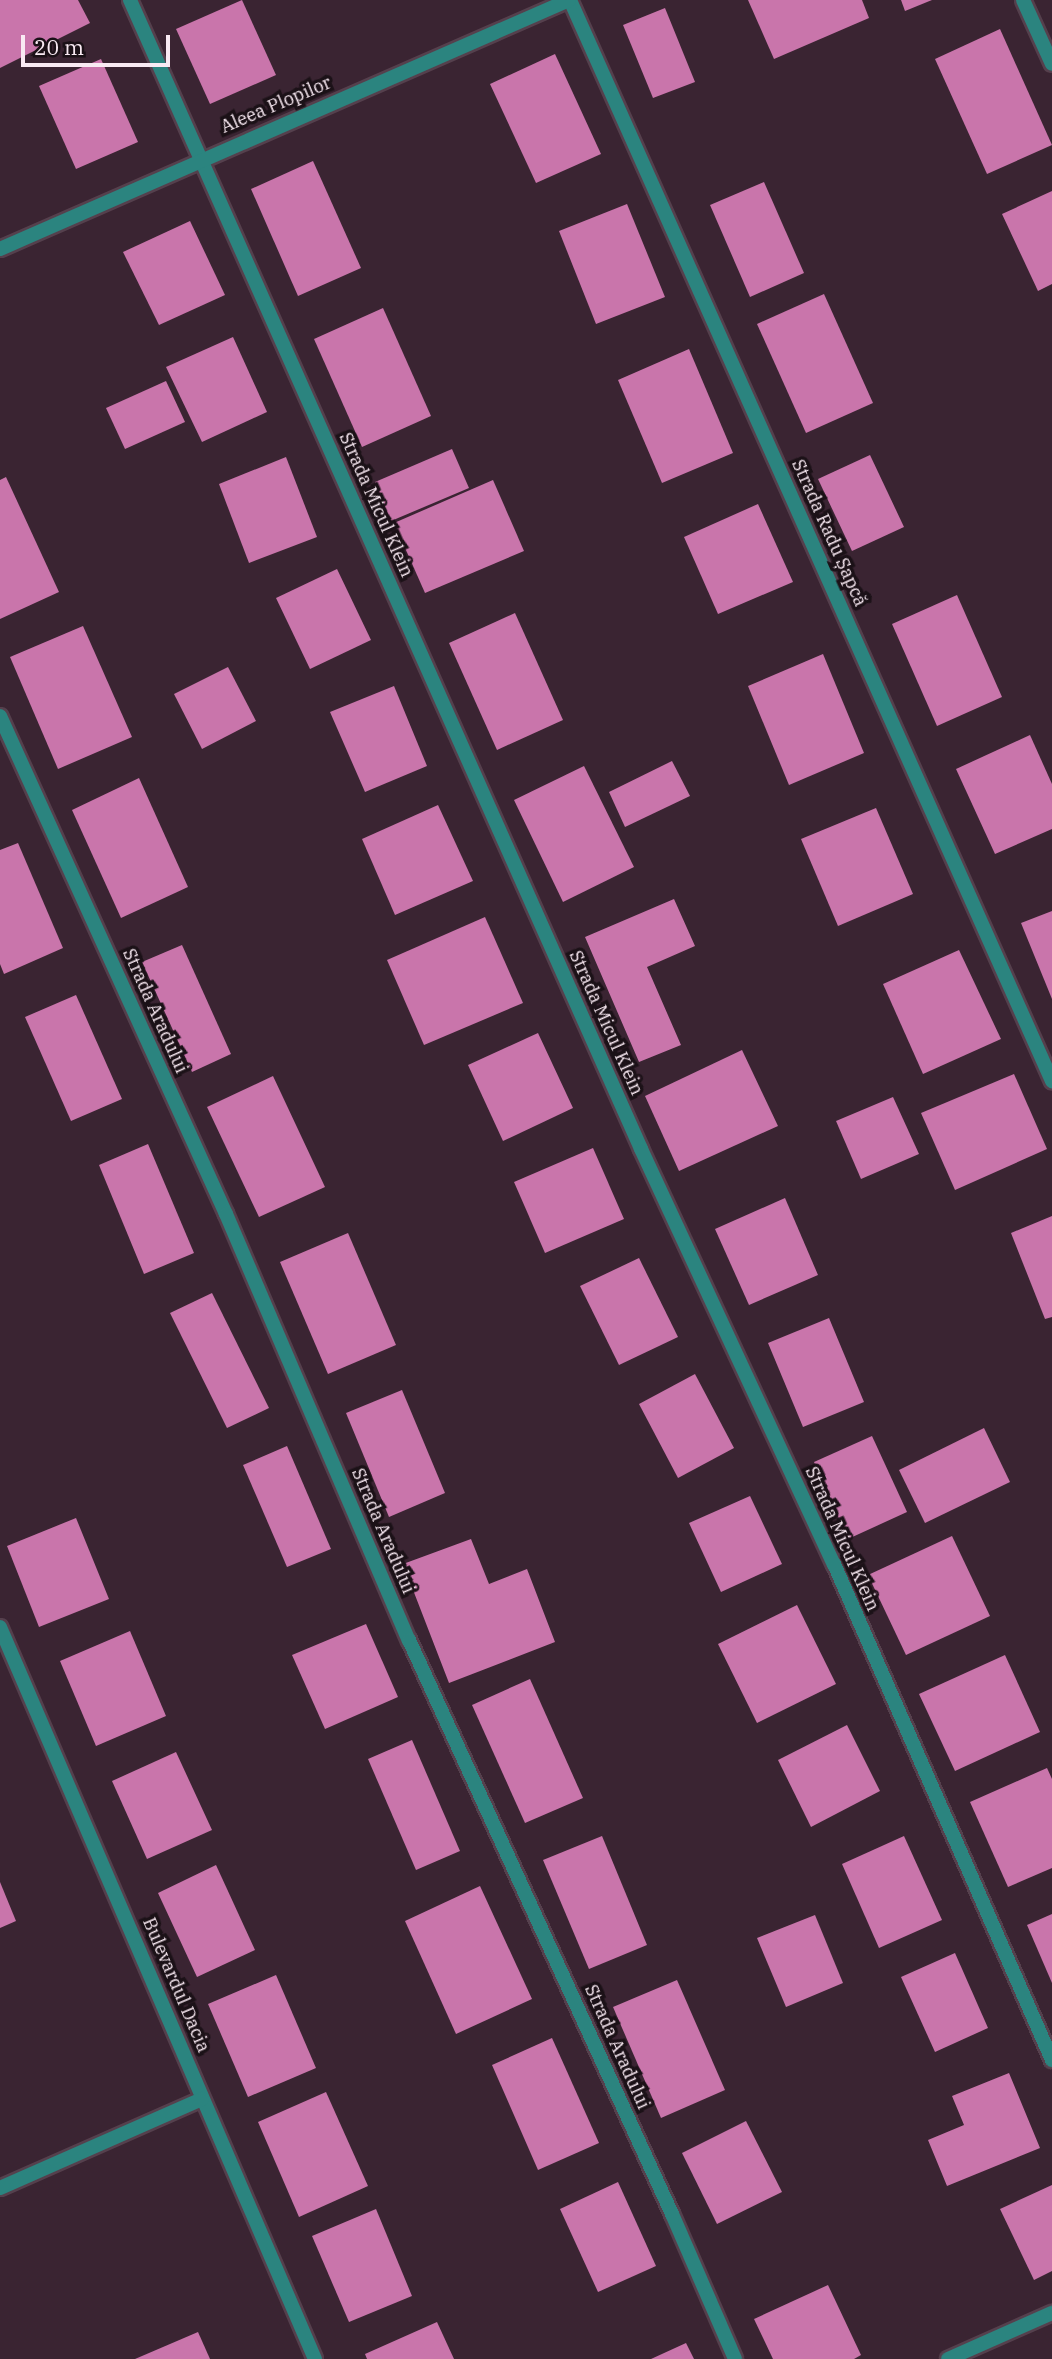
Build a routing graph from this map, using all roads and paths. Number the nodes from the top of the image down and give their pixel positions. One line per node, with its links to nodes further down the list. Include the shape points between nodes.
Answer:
1 (130, 0): 5 (street, Strada Micul Klein)
2 (570, 0): 5 (street, Aleea Plopilor); 8 (street, Strada Radu Șapcă)
3 (1023, 0): 4 (street)
4 (1052, 64)
5 (200, 159): 6 (street, Aleea Plopilor); 10 (street, Strada Micul Klein, via 641,1149 834,1564)
6 (0, 249)
7 (0, 716): 15 (street, Strada Aradului)
8 (1052, 1081)
9 (0, 1627): 11 (street, Bulevardul Dacia)
10 (1052, 2060)
11 (202, 2099): 12 (street); 14 (street, Bulevardul Dacia)
12 (0, 2188)
13 (1052, 2313): 16 (street)
14 (315, 2359)
15 (734, 2359)
16 (948, 2359)

